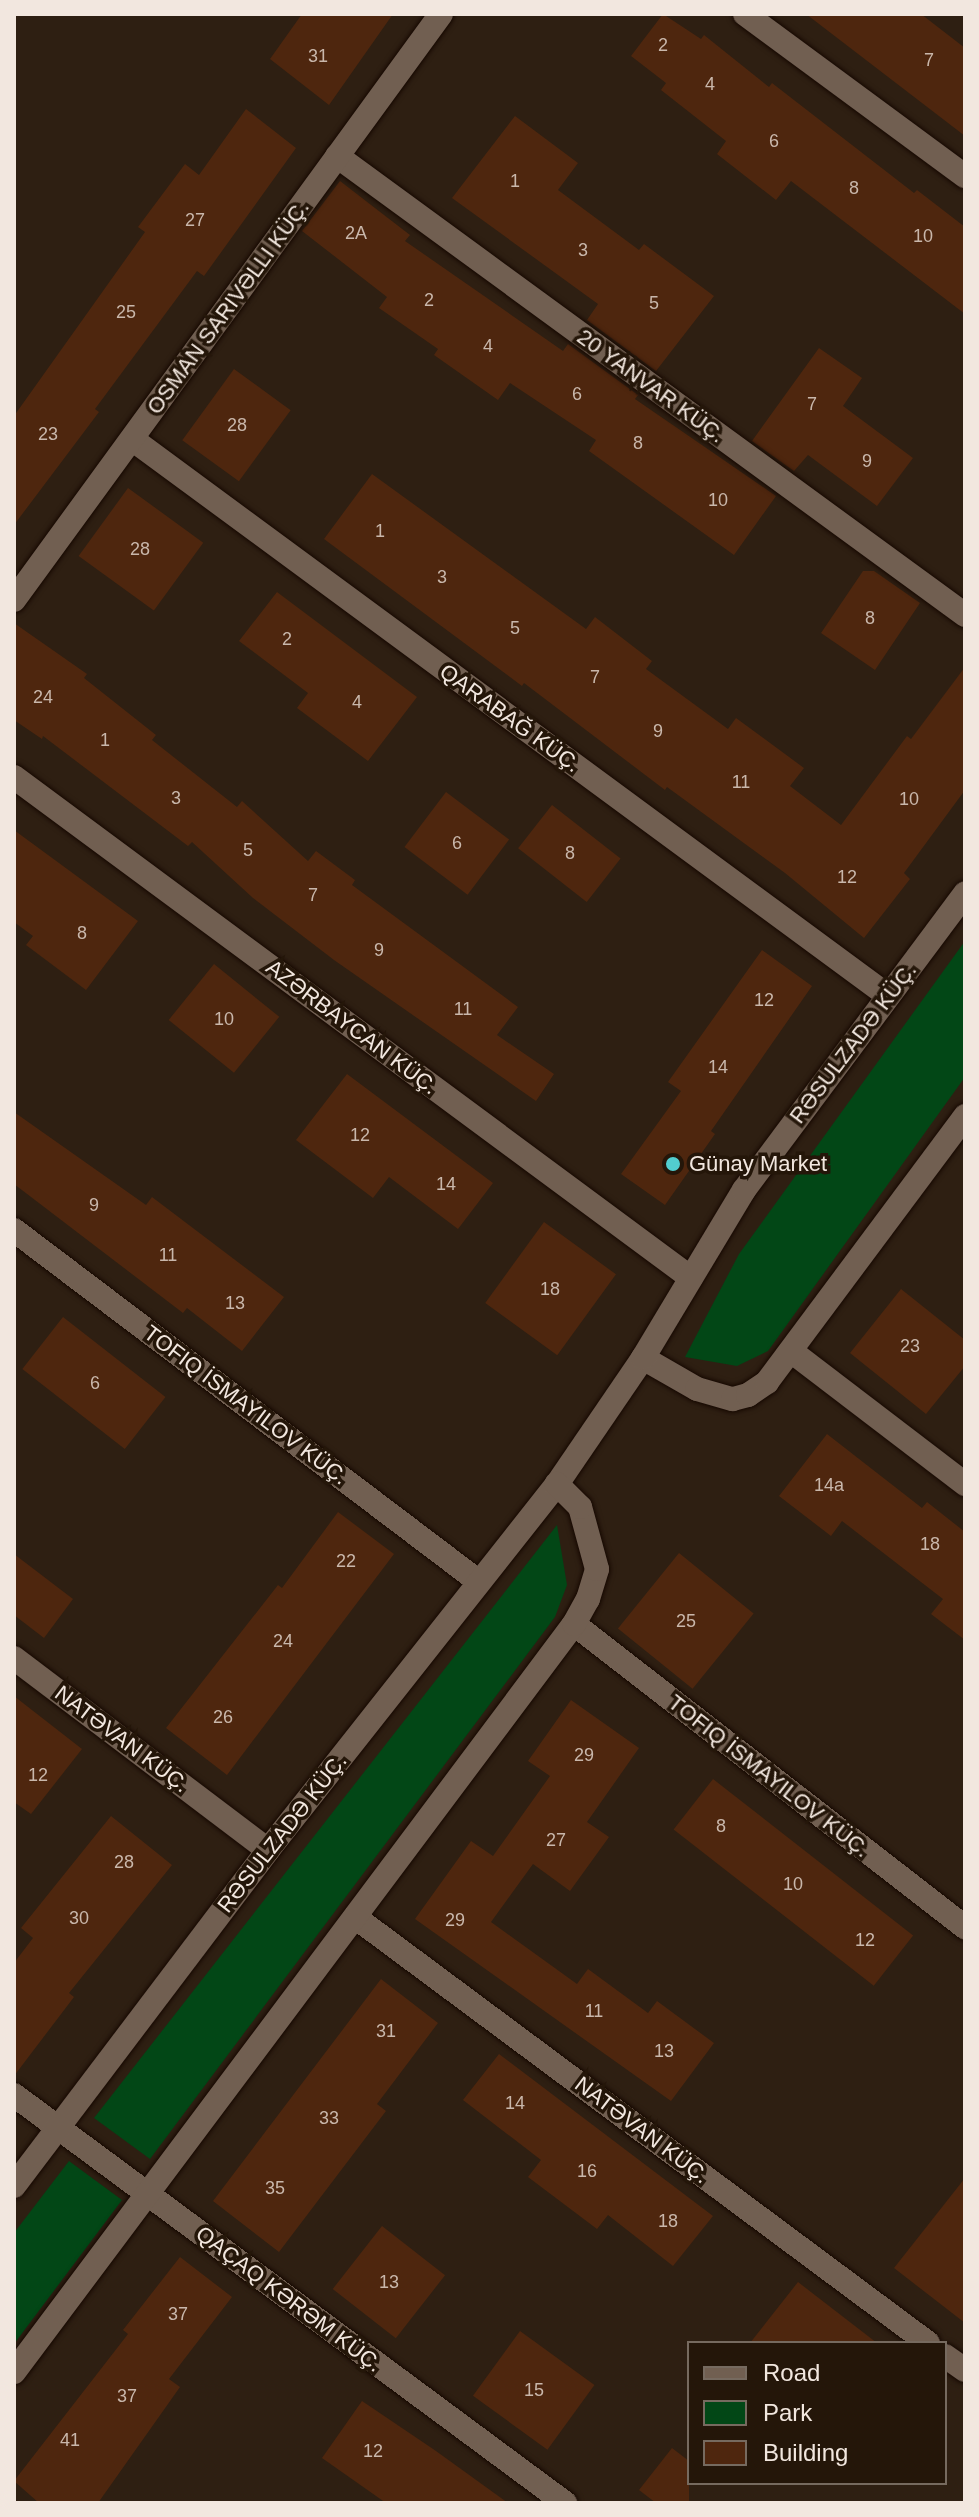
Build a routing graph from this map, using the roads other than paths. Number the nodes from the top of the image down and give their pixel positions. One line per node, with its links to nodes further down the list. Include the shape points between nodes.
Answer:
1 (441, 14): 3 (street)
2 (745, 14): 4 (street)
3 (337, 156): 5 (street); 7 (street, 20 YANVAR KÜÇ.)
4 (965, 176)
5 (132, 439): 6 (street); 10 (street, QARABAĞ KÜÇ.)
6 (14, 600)
7 (965, 615)
8 (14, 777): 13 (street, AZƏRBAYCAN KÜÇ.)
9 (965, 893): 10 (street, RƏSULZADƏ KÜÇ.)
10 (888, 996): 13 (street, RƏSULZADƏ KÜÇ., via 744,1190)
11 (965, 1116): 14 (street)
12 (14, 1230): 18 (street)
13 (691, 1278): 15 (street, RƏSULZADƏ KÜÇ.)
14 (791, 1351): 15 (street, via 767,1382 733,1399 697,1389); 17 (street)
15 (643, 1358): 16 (street, RƏSULZADƏ KÜÇ.)
16 (557, 1484): 18 (street, RƏSULZADƏ KÜÇ.); 19 (street, via 580,1507 597,1569)
17 (965, 1484)
18 (478, 1581): 21 (street, RƏSULZADƏ KÜÇ.)
19 (574, 1624): 22 (street); 23 (street)
20 (14, 1658): 21 (street, NATƏVAN KÜÇ.)
21 (268, 1850): 25 (street, RƏSULZADƏ KÜÇ.)
22 (355, 1917): 27 (street); 28 (street, NATƏVAN KÜÇ.)
23 (965, 1927)
24 (14, 2095): 25 (street, QAÇAQ KƏRƏM KÜÇ.)
25 (57, 2127): 26 (street, RƏSULZADƏ KÜÇ.); 27 (street, QAÇAQ KƏRƏM KÜÇ.)
26 (14, 2186)
27 (148, 2194): 31 (street); 32 (street, QAÇAQ KƏRƏM KÜÇ.)
28 (925, 2341)
29 (947, 2357): 30 (street)
30 (965, 2370)
31 (14, 2372)
32 (565, 2503)

